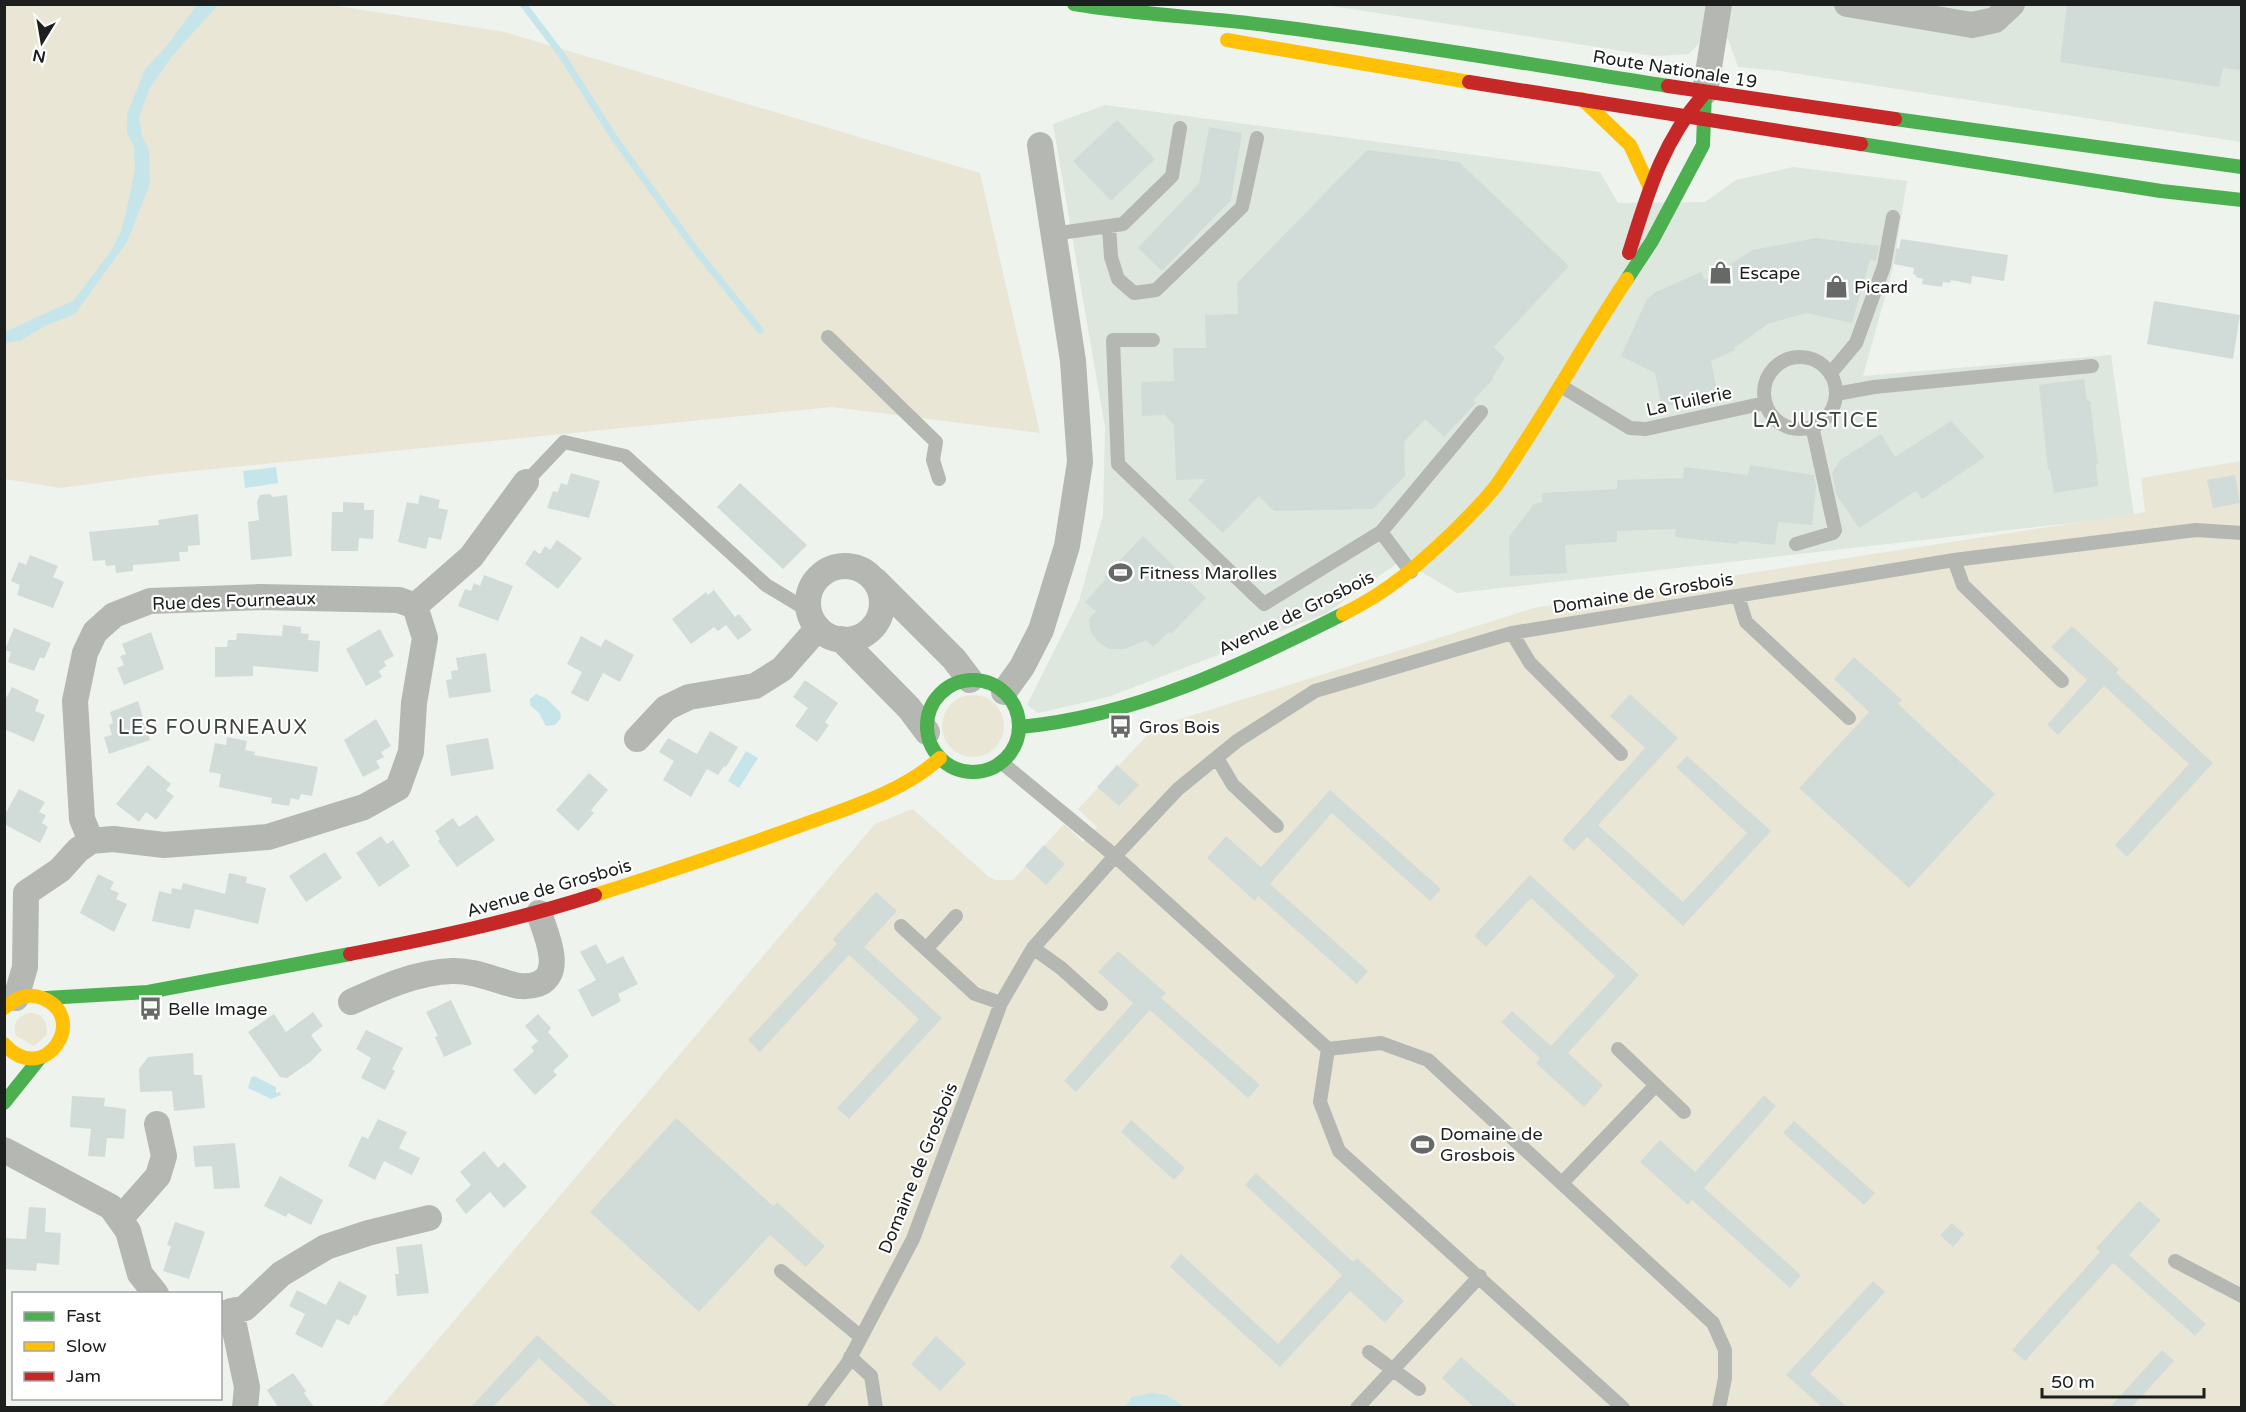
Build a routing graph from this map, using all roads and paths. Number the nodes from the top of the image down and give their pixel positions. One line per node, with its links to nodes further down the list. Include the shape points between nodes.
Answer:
1 (1074, 4): 5 (street, Route Nationale 19)
2 (1719, 4): 8 (street)
3 (1847, 4): 4 (street, via 1972,24 1995,20)
4 (2012, 4)
5 (1103, 9): 6 (street, Route Nationale 19); 8 (street, Route Nationale 19, via 1348,36)
6 (1194, 32)
7 (1216, 37): 9 (street, via 1396,71)
8 (1705, 92): 10 (street, Avenue de Grosbois); 11 (street, Avenue de Grosbois); 17 (street, Route Nationale 19)
9 (1582, 99): 10 (street); 18 (street, via 1630,145)
10 (1685, 116): 11 (street); 18 (street, Avenue de Grosbois, via 1667,145)
11 (1704, 119): 12 (street); 16 (street, Avenue de Grosbois)
12 (1733, 124): 16 (street); 19 (street)
13 (1180, 129): 21 (lane, via 1172,176 1123,224)
14 (1257, 138): 21 (lane, via 1242,207 1156,290 1134,293 1118,279 1111,257)
15 (1040, 145): 22 (street)
16 (1703, 146): 23 (street, Avenue de Grosbois, via 1653,241)
17 (2241, 167)
18 (1650, 188): 23 (street, Avenue de Grosbois)
19 (2241, 200)
20 (1893, 217): 27 (lane, via 1884,266 1856,343)
21 (1109, 226): 22 (lane)
22 (1053, 234): 48 (street, via 1073,361 1080,462 1067,546 1041,630)
23 (1609, 306): 28 (street, Avenue de Grosbois)
24 (828, 337): 33 (lane, via 936,442 933,460)
25 (1153, 340): 35 (lane, via 1113,340 1118,464 1264,604)
26 (2092, 366): 29 (lane)
27 (1830, 374): 29 (lane); 30 (lane, via 1813,360 1790,358 1771,371 1763,392)
28 (1561, 386): 30 (lane, La Tuilerie, via 1630,428 1646,429); 39 (street, Avenue de Grosbois, via 1497,484)
29 (1836, 394): 32 (lane, via 1830,413)
30 (1765, 403): 32 (lane, via 1769,413 1785,426)
31 (1481, 412): 35 (lane)
32 (1812, 426): 37 (lane, via 1835,530)
33 (939, 479)
34 (526, 482): 42 (street, via 471,557); 43 (lane, via 564,442 625,456 766,585)
35 (1381, 532): 39 (lane)
36 (2241, 533): 38 (lane, Domaine de Grosbois, via 2196,530)
37 (1796, 544)
38 (1954, 560): 41 (lane, Domaine de Grosbois); 47 (lane, via 1963,585)
39 (1411, 572): 49 (street, Avenue de Grosbois, via 1366,603 1263,654)
40 (870, 575): 43 (street, via 855,567 830,568 812,586 808,598); 45 (street, via 882,595 879,617 864,635); 46 (street)
41 (1738, 596): 44 (lane, Domaine de Grosbois); 50 (lane, via 1746,622)
42 (415, 606): 61 (street, via 425,638 411,752 398,788 364,807 268,837 164,845 113,839); 61 (street, Rue des Fourneaux, via 399,600 249,597 150,601 114,615 95,632 85,653 75,701 82,819)
43 (813, 619): 45 (street, via 832,637); 54 (street, via 782,669 755,686 689,697 666,708)
44 (1512, 633): 56 (lane, via 1530,663); 58 (lane, Domaine de Grosbois, via 1315,691 1237,741)
45 (841, 639): 53 (street, via 909,708)
46 (970, 680): 48 (street, via 982,681); 53 (street, via 942,691 933,703)
47 (2062, 681)
48 (1004, 692): 51 (street, via 1017,713)
49 (1150, 699): 51 (street, Avenue de Grosbois, via 1054,724); 52 (street, Avenue de Grosbois, via 1119,718)
50 (1849, 718)
51 (1019, 727): 59 (street, via 1018,737)
52 (1083, 731)
53 (927, 732): 57 (street)
54 (637, 739)
55 (1033, 747): 59 (street)
56 (1621, 754)
57 (940, 758): 59 (street, via 970,772 992,768); 64 (street, Avenue de Grosbois, via 926,771 893,789 835,813)
58 (1218, 758): 60 (lane, via 1233,785); 62 (lane, Domaine de Grosbois, via 1178,789)
59 (1005, 759): 62 (lane)
60 (1277, 826)
61 (92, 841): 63 (street, via 60,870)
62 (1115, 856): 67 (lane, Domaine de Grosbois); 77 (lane)
63 (15, 889): 70 (street)
64 (539, 913): 69 (street, Avenue de Grosbois, via 449,936); 71 (street, via 552,960 550,974 544,981 520,986 453,971 404,981)
65 (956, 916): 68 (lane)
66 (902, 926): 68 (lane)
67 (1033, 948): 72 (lane, Domaine de Grosbois); 73 (lane)
68 (926, 949): 72 (lane, via 975,994)
69 (148, 992): 70 (street, Avenue de Grosbois); 74 (street, Avenue de Grosbois)
70 (25, 1000): 76 (street, via 54,1004 60,1012)
71 (351, 1002)
72 (1001, 1003): 95 (lane, Domaine de Grosbois, via 913,1239)
73 (1101, 1004)
74 (96, 1010)
75 (78, 1019): 76 (street)
76 (63, 1030): 80 (street, via 56,1047)
77 (1328, 1049): 86 (lane, via 1381,1043 1428,1060); 91 (lane, via 1320,1102 1339,1151)
78 (1618, 1049): 81 (lane)
79 (8, 1053): 80 (street)
80 (40, 1058): 82 (street)
81 (1656, 1085): 83 (lane); 86 (lane)
82 (4, 1103)
83 (1684, 1112)
84 (157, 1124): 88 (street, via 164,1155 158,1176)
85 (4, 1150): 88 (street, via 111,1207)
86 (1562, 1183): 105 (lane, via 1713,1323 1725,1350)
87 (429, 1218): 94 (street, via 326,1247 281,1274 245,1308)
88 (120, 1220): 92 (street, via 128,1231 140,1274)
89 (2175, 1261): 93 (lane)
90 (782, 1271): 95 (lane)
91 (1480, 1276): 98 (lane); 104 (lane)
92 (155, 1292)
93 (2241, 1296)
94 (226, 1313): 100 (street, via 247,1387)
95 (861, 1337): 97 (lane, Domaine de Grosbois)
96 (1369, 1352): 98 (lane)
97 (850, 1358): 101 (lane, Domaine de Grosbois); 102 (lane, via 871,1377)
98 (1392, 1369): 99 (lane); 103 (lane)
99 (1419, 1389)
100 (245, 1407)
101 (814, 1407)
102 (876, 1407)
103 (1357, 1407)
104 (1623, 1407)
105 (1719, 1407)

